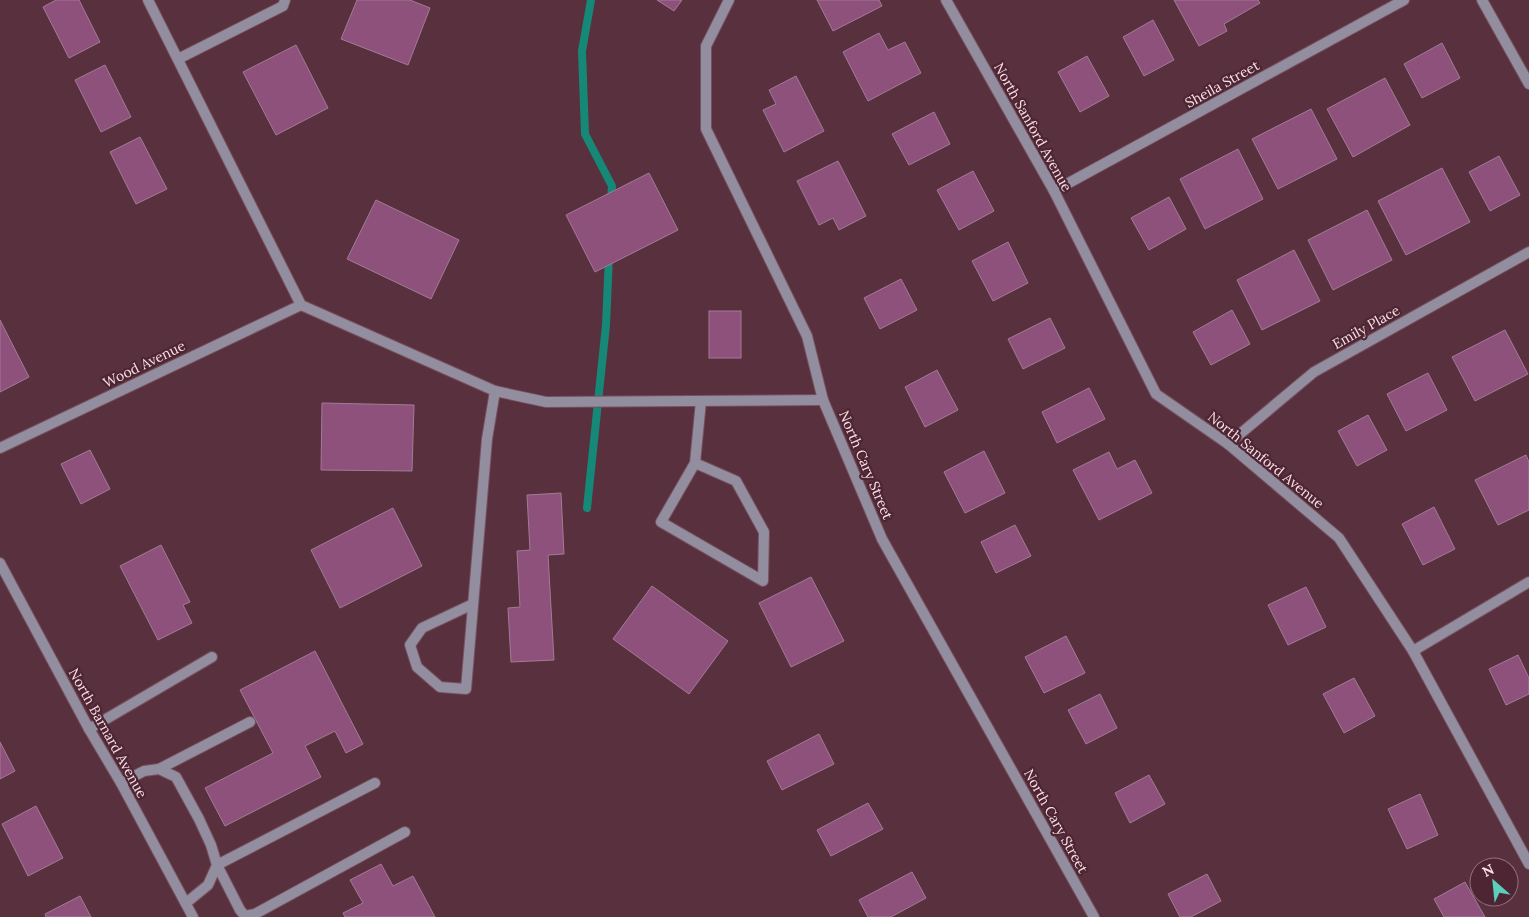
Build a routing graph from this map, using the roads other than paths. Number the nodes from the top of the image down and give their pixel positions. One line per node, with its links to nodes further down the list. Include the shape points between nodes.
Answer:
1 (148, 0): 7 (street)
2 (285, 0): 7 (street, via 283,6)
3 (728, 0): 13 (street, North Cary Street, via 706,46 706,129 807,336)
4 (946, 0): 9 (street, North Sanford Avenue)
5 (1404, 0): 9 (street, Sheila Street)
6 (1482, 0): 8 (street)
7 (178, 59): 11 (street)
8 (1529, 84)
9 (1054, 191): 15 (street, North Sanford Avenue, via 1156,394)
10 (1529, 252): 15 (street, Emily Place, via 1314,372)
11 (301, 305): 12 (street); 16 (street, Wood Avenue)
12 (495, 391): 14 (street, via 546,402); 20 (street, via 487,439)
13 (823, 400): 14 (street); 33 (street, North Cary Street, via 882,539)
14 (701, 401): 17 (street)
15 (1228, 444): 21 (street, North Sanford Avenue, via 1339,538)
16 (0, 448)
17 (695, 463): 17 (street, via 661,522 763,581 764,532 736,480)
18 (0, 563): 24 (street, North Barnard Avenue)
19 (1529, 582): 21 (street)
20 (473, 604): 20 (street, via 466,689 440,687 416,667 410,645 422,628)
21 (1413, 651): 29 (street, North Sanford Avenue)
22 (212, 657): 24 (street)
23 (250, 722): 25 (street)
24 (89, 729): 26 (street, North Barnard Avenue)
25 (159, 769): 26 (street, via 144,771); 30 (street, via 176,777 203,827)
26 (121, 783): 31 (street, North Barnard Avenue)
27 (374, 783): 30 (street)
28 (405, 832): 30 (street, via 256,914 245,916)
29 (1529, 864)
30 (217, 865): 31 (street, via 208,885)
31 (186, 903): 32 (street, North Barnard Avenue)
32 (193, 917)
33 (1094, 917)

